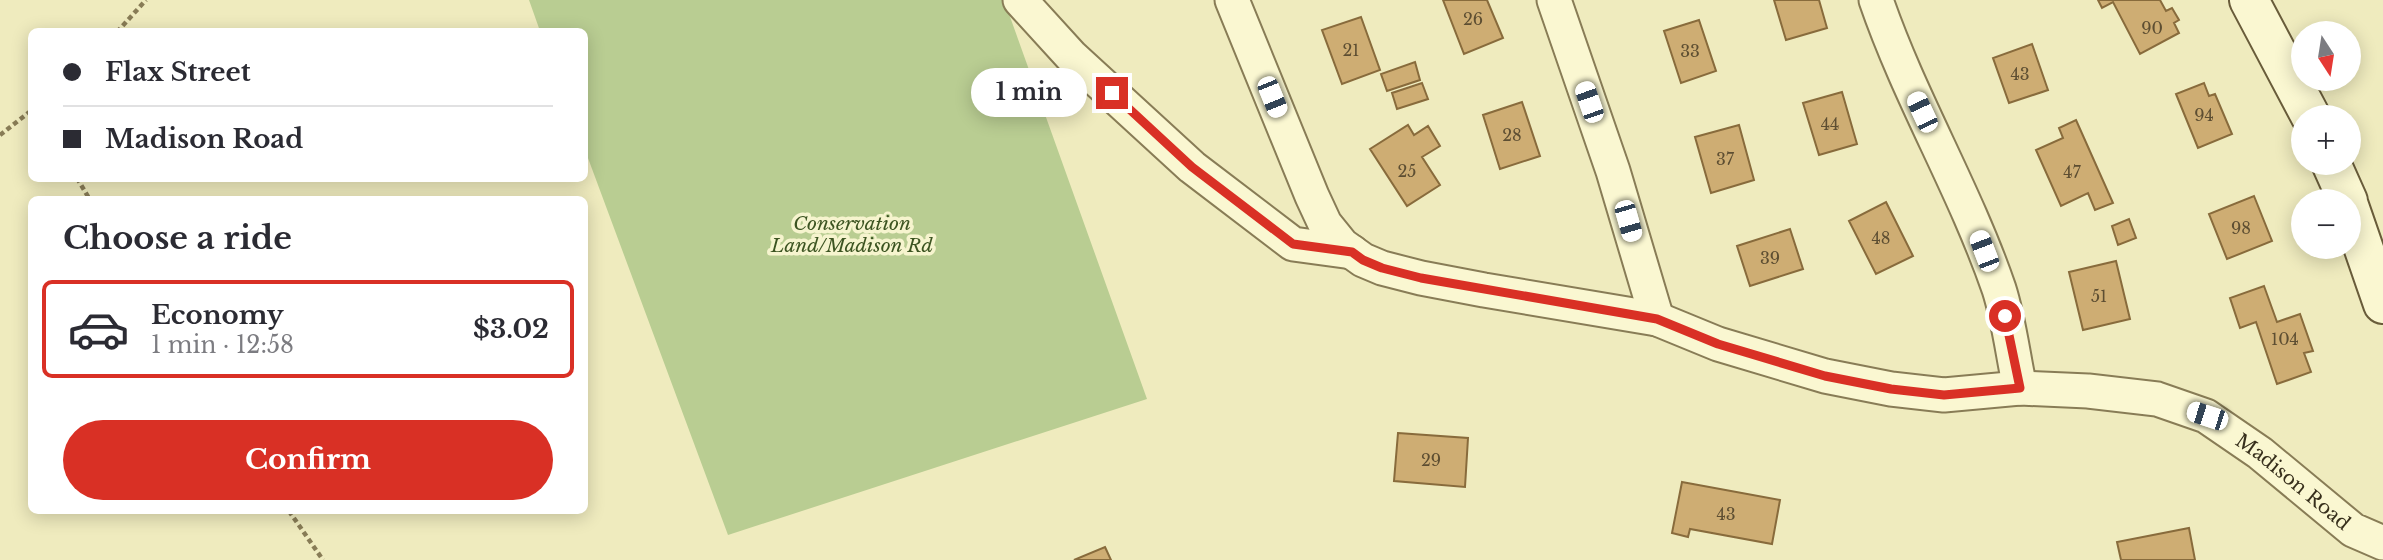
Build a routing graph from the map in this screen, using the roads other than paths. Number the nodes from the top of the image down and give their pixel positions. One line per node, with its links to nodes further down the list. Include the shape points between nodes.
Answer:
1 (1020, 0): 8 (street, Madison Road, via 1072,57 1192,167 1293,244)
2 (1232, 0): 8 (street, via 1312,197 1325,224)
3 (1554, 0): 10 (street, via 1613,171)
4 (1876, 0): 11 (street, via 2000,292)
5 (2249, 0): 6 (main road)
6 (2305, 105)
7 (2361, 240): 9 (main road)
8 (1352, 252): 10 (street, Madison Road, via 1382,268 1421,278)
9 (2383, 304)
10 (1657, 319): 11 (street, Madison Road, via 1718,344 1865,384 1944,395)
11 (2020, 388): 12 (street, Madison Road, via 2157,399 2207,416 2353,530)
12 (2383, 543)

